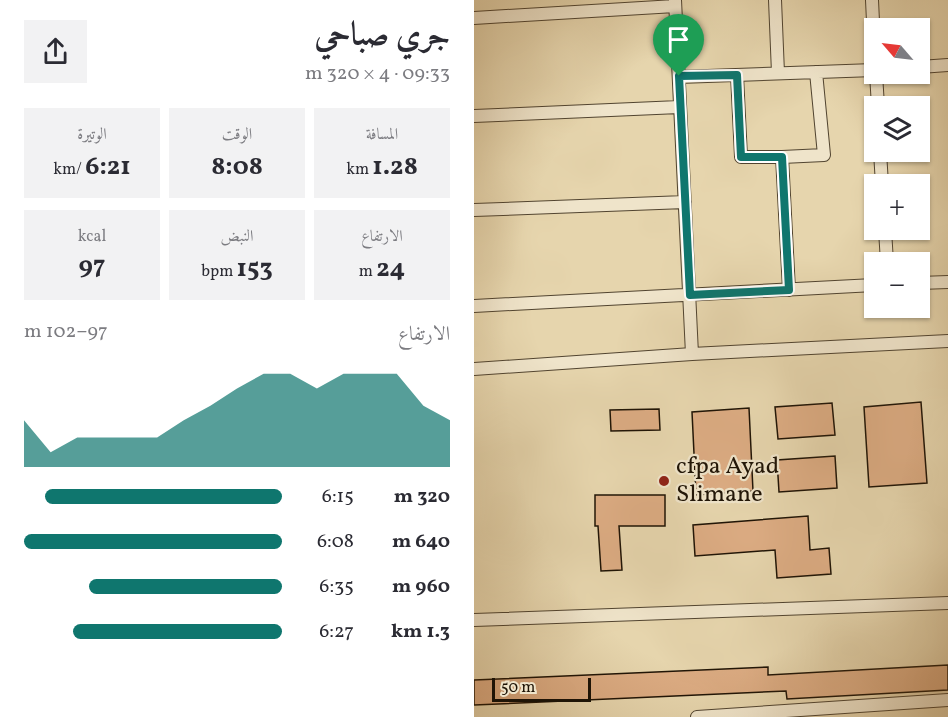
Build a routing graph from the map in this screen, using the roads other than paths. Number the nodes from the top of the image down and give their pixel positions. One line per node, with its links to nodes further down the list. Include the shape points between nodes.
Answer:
1 (775, 0): 10 (street)
2 (873, 0): 5 (street)
3 (675, 3): 4 (street); 12 (street)
4 (474, 18)
5 (873, 18)
6 (948, 65): 7 (street)
7 (930, 66)
8 (816, 72): 9 (street); 10 (street); 15 (street, via 824,155)
9 (864, 72)
10 (778, 74): 11 (street)
11 (737, 75): 12 (street); 15 (street, via 741,157)
12 (679, 76): 13 (street)
13 (679, 106): 14 (street); 16 (street)
14 (474, 116)
15 (782, 157): 21 (street)
16 (685, 202): 17 (street); 22 (street)
17 (474, 210)
18 (948, 282): 19 (street)
19 (930, 283)
20 (864, 286): 21 (street)
21 (789, 290): 22 (street)
22 (690, 295): 23 (street); 25 (street)
23 (474, 306)
24 (948, 341): 25 (street)
25 (692, 354): 26 (street)
26 (474, 369)
27 (948, 603): 28 (street)
28 (474, 620)
29 (948, 700): 30 (street)
30 (697, 717)

